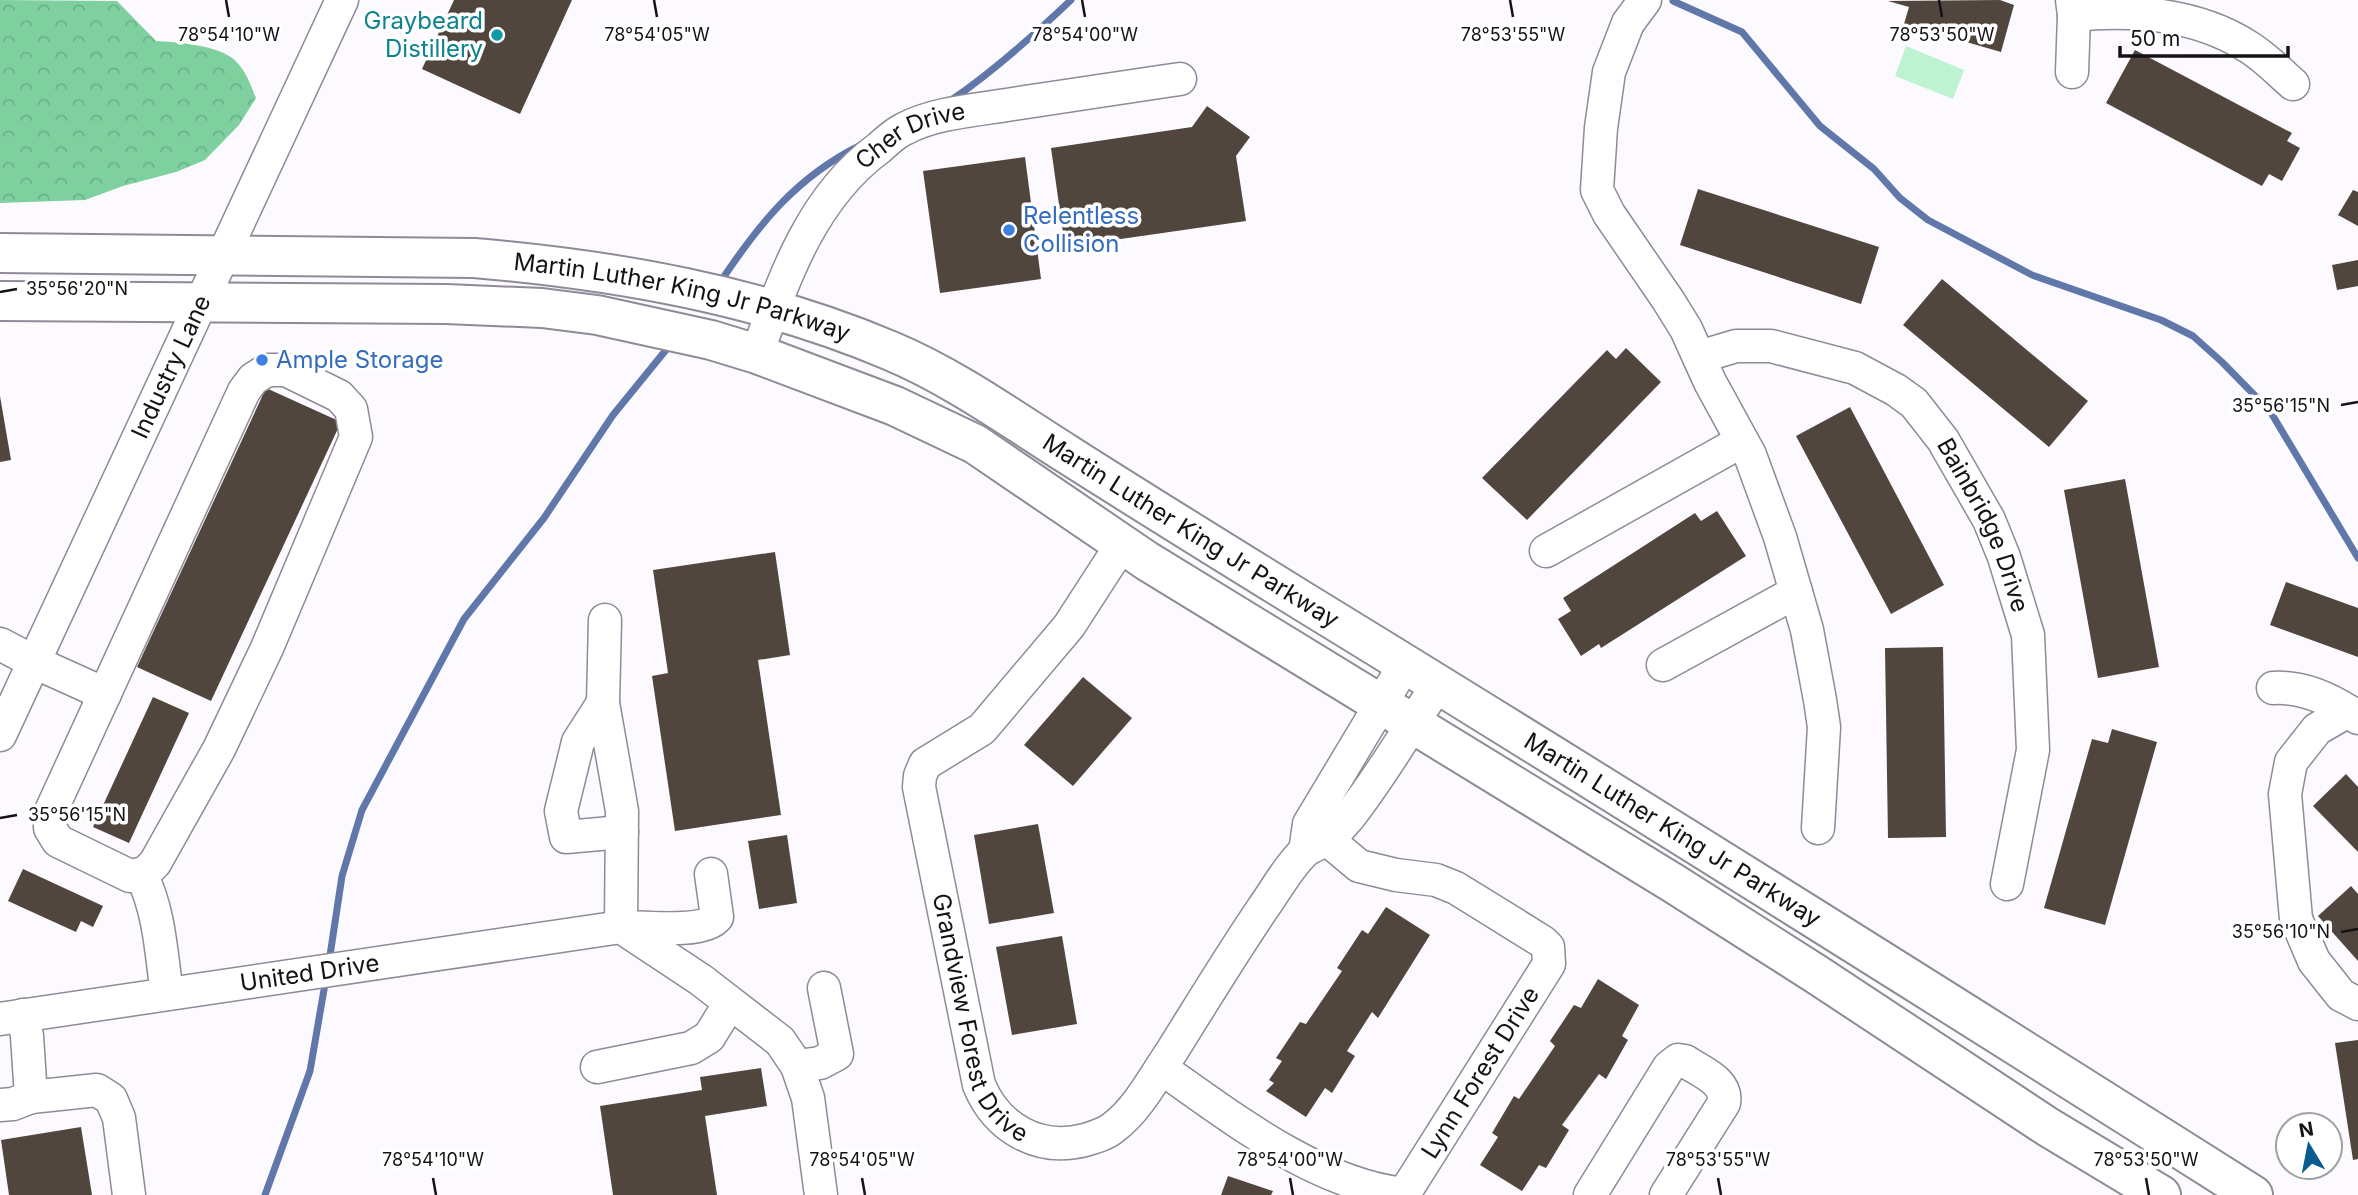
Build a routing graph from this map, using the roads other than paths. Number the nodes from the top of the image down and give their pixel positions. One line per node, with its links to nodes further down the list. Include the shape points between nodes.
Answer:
1 (342, 0): 8 (street, Industry Lane)
2 (1645, 0): 13 (street, via 1628,23 1609,72 1597,190)
3 (2073, 7): 4 (street); 6 (street, via 2196,22 2249,47)
4 (2072, 72)
5 (1180, 79): 11 (street, Cher Drive, via 934,118 904,129 856,164 838,184 799,247)
6 (2293, 84)
7 (0, 253): 8 (main road, Martin Luther King Jr Parkway)
8 (223, 256): 10 (street, Industry Lane); 11 (main road, Martin Luther King Jr Parkway, via 474,258 548,264 629,276)
9 (0, 301): 10 (main road, Martin Luther King Jr Parkway)
10 (203, 302): 12 (main road, Martin Luther King Jr Parkway, via 542,308 661,328); 20 (street, Industry Lane)
11 (773, 309): 12 (street, Cher Drive); 21 (main road, Martin Luther King Jr Parkway, via 896,353 970,393)
12 (757, 354): 15 (main road, Martin Luther King Jr Parkway, via 895,406 975,444)
13 (1699, 357): 14 (street); 35 (street, Bainbridge Drive, via 1736,346 1771,346 1855,368 1914,403 1943,440 1989,520 2028,635 2033,750)
14 (1742, 441): 16 (street); 17 (street, via 1780,537)
15 (1122, 544): 28 (main road, Martin Luther King Jr Parkway); 44 (street, Grandview Forest Drive, via 1060,636 982,729 925,764 919,787 979,1084 987,1102 1014,1131 1031,1139 1077,1142 1098,1136 1125,1118)
16 (1546, 551)
17 (1796, 593): 22 (street); 30 (street, via 1824,727)
18 (605, 620): 26 (street)
19 (0, 644): 20 (street)
20 (34, 663): 25 (street); 29 (street, Industry Lane)
21 (1405, 664): 23 (main road, Martin Luther King Jr Parkway); 28 (street, Grandview Forest Drive)
22 (1663, 665)
23 (1438, 684): 28 (street, Grandview Forest Drive); 53 (main road, Martin Luther King Jr Parkway)
24 (2273, 688): 27 (street, via 2305,690)
25 (104, 694): 33 (street, via 50,814 50,828 58,841 130,876); 33 (street, via 253,379 267,370 286,370 339,396 351,409 356,437 267,648 213,761 155,863)
26 (603, 703): 31 (street); 31 (street, via 579,742 561,811 566,838)
27 (2353, 714): 40 (street, via 2316,729 2291,762 2285,794 2296,919 2314,961 2341,995)
28 (1396, 715): 32 (street, Grandview Forest Drive); 52 (main road, Martin Luther King Jr Parkway, via 1673,883 2048,1127)
29 (0, 734)
30 (1818, 828)
31 (622, 832): 36 (street)
32 (1314, 838): 44 (street, Grandview Forest Drive, via 1263,908); 47 (street, Lynn Forest Drive, via 1359,866 1456,888 1543,942 1549,954 1549,964)
33 (141, 874): 38 (street, via 157,913)
34 (711, 874): 36 (street, United Drive, via 717,917 713,922 680,928)
35 (2007, 884)
36 (621, 927): 38 (street, United Drive); 39 (street)
37 (824, 988): 42 (street, via 837,1054 820,1063)
38 (167, 994): 41 (street, United Drive)
39 (730, 1003): 42 (street, via 780,1041); 43 (street, via 709,1037 691,1048)
40 (2358, 1004)
41 (12, 1017): 45 (street, via 27,1036)
42 (797, 1066): 49 (street, via 808,1098)
43 (597, 1067)
44 (1161, 1068): 47 (street, Lynn Forest Drive, via 1273,1145 1344,1177)
45 (31, 1097): 46 (street); 48 (street, via 97,1090 111,1099 119,1118)
46 (0, 1105)
47 (1406, 1194)
48 (130, 1195)
49 (821, 1195)
50 (1590, 1195): 51 (street, via 1669,1067 1678,1060 1721,1085 1726,1094)
51 (1666, 1195)
52 (2161, 1195)
53 (2253, 1195)

